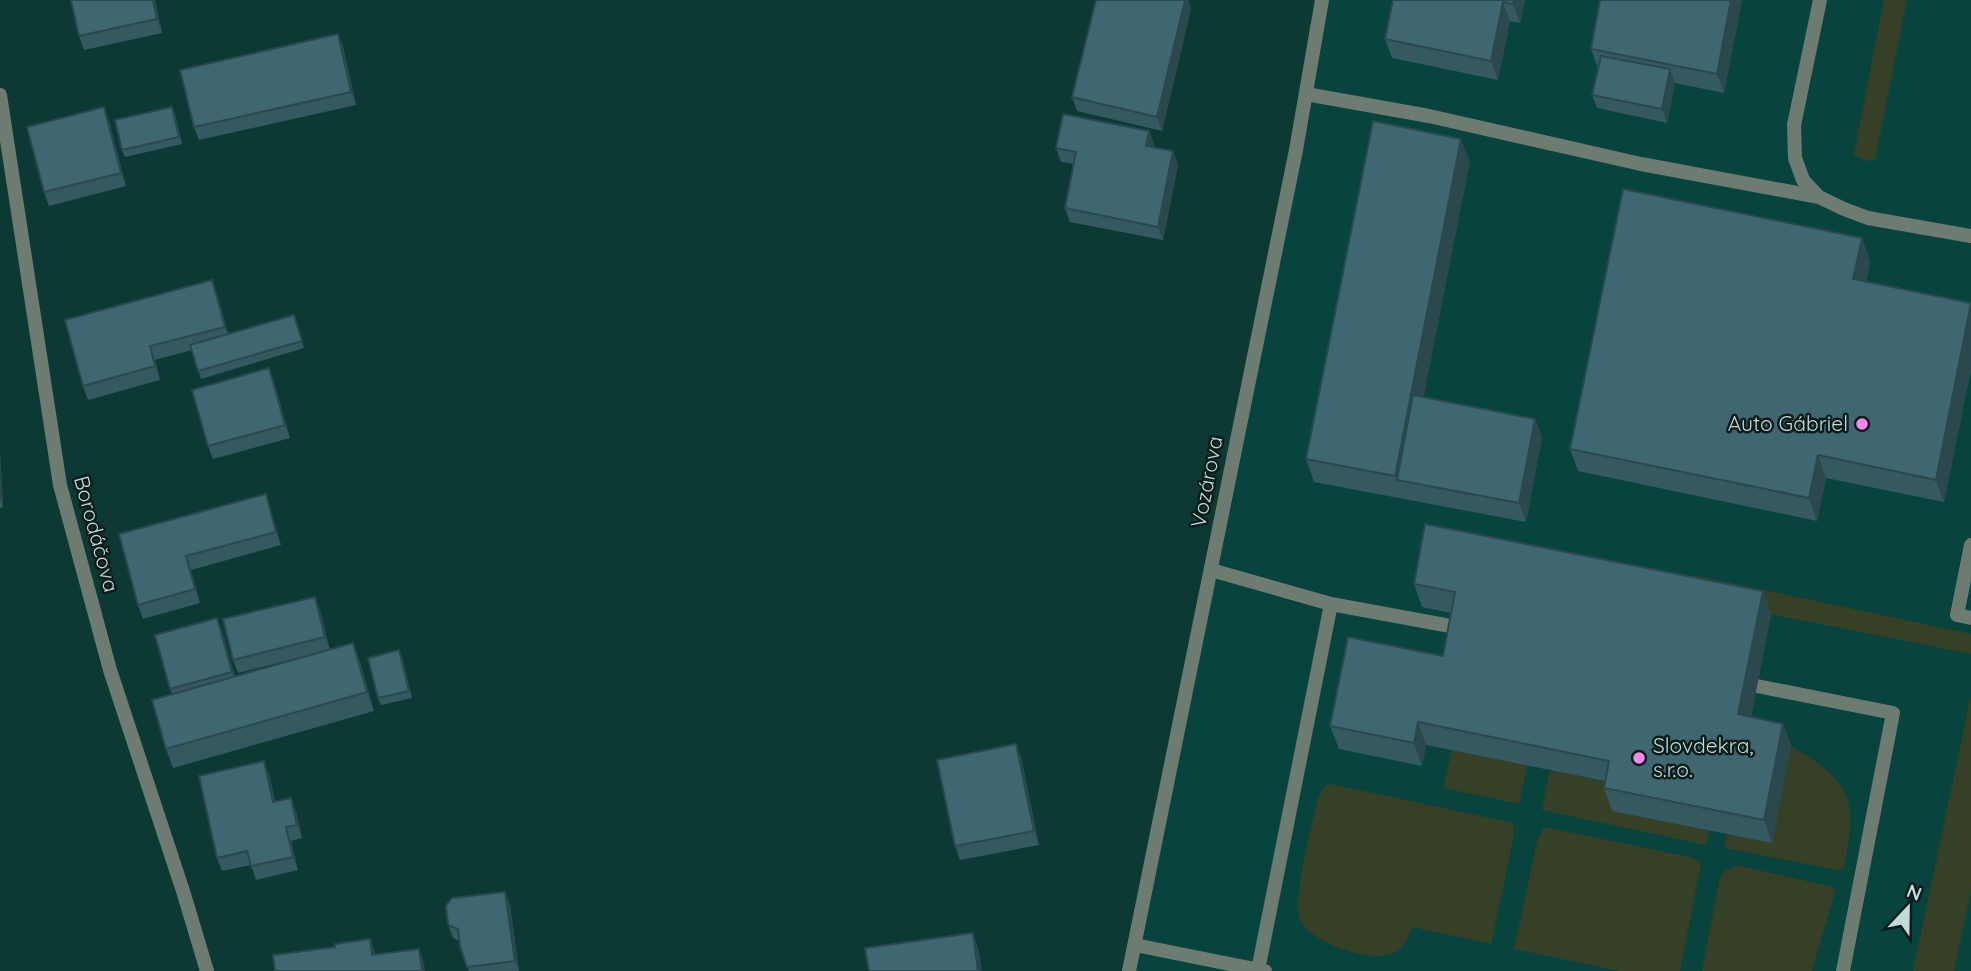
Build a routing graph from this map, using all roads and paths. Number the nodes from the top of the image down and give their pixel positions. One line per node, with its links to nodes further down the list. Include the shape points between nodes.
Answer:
1 (1322, 0): 3 (street, Vozárova)
2 (1820, 0): 5 (street, via 1794,125 1795,159 1803,180)
3 (1306, 94): 5 (street); 8 (street, Vozárova)
4 (0, 96): 15 (street, Borodáčova, via 60,485 110,670)
5 (1819, 197): 6 (street, via 1868,218)
6 (1971, 236)
7 (1971, 545): 10 (street, via 1956,615)
8 (1211, 570): 9 (street); 13 (street, Vozárova)
9 (1331, 604): 11 (street); 14 (street)
10 (1971, 618)
11 (1461, 628)
12 (1757, 686): 17 (street, via 1893,713)
13 (1135, 945): 14 (street); 16 (street, Vozárova)
14 (1262, 970)
15 (207, 971)
16 (1129, 971)
17 (1843, 971)

